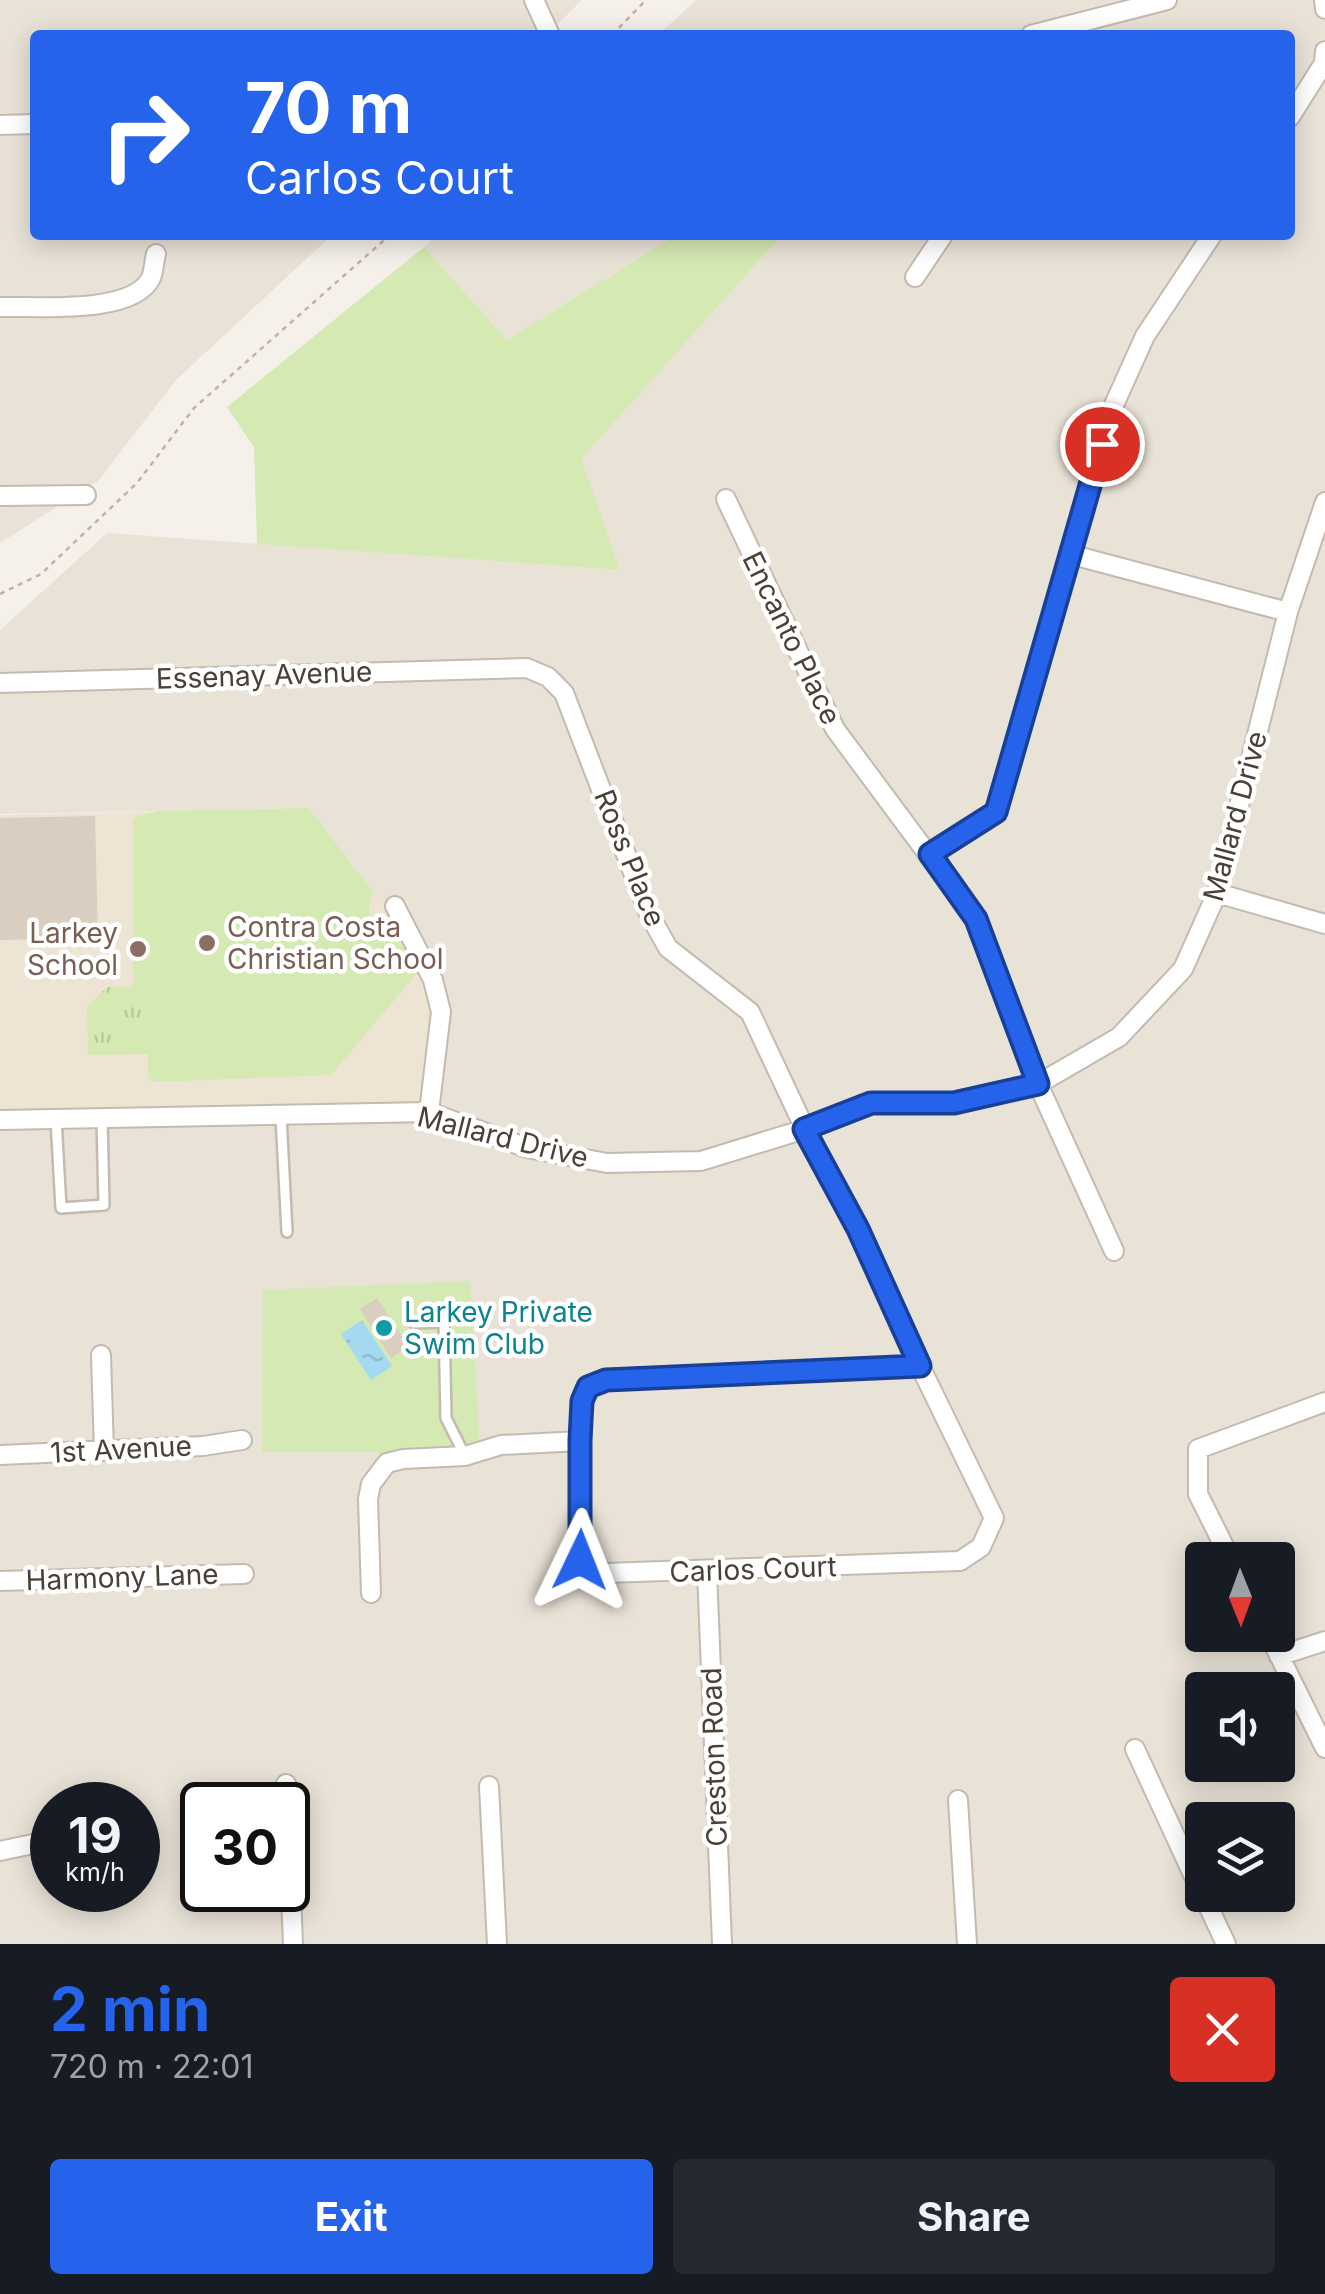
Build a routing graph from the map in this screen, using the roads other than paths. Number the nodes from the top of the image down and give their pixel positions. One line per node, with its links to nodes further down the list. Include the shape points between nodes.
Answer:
1 (534, 0): 5 (street)
2 (1167, 0): 6 (street)
3 (1324, 0): 4 (street)
4 (1325, 9)
5 (548, 30)
6 (1050, 30)
7 (1325, 52): 8 (street)
8 (1295, 108)
9 (30, 124): 10 (street)
10 (0, 125)
11 (940, 240): 14 (street)
12 (1209, 240): 20 (street, via 1145,336 1113,407)
13 (156, 254): 15 (street, via 150,279 133,296 102,304)
14 (915, 277)
15 (0, 308)
16 (86, 495): 17 (street)
17 (0, 496)
18 (726, 499): 24 (street, Encanto Place, via 835,729)
19 (1325, 502): 21 (street, Mallard Drive)
20 (1069, 554): 21 (street); 24 (street, via 996,812)
21 (1288, 612): 25 (street, Mallard Drive)
22 (528, 668): 23 (street, Essenay Avenue); 34 (street, Ross Place, via 564,693 668,948 750,1012)
23 (0, 682)
24 (930, 854): 28 (street, Encanto Place, via 976,919)
25 (1218, 894): 27 (street); 28 (street, Mallard Drive, via 1183,969 1145,1010 1119,1037)
26 (395, 906): 29 (street, via 433,980 441,1012)
27 (1325, 924)
28 (1038, 1084): 34 (street, Mallard Drive, via 954,1103 871,1103); 36 (street, Encanto Place)
29 (429, 1112): 30 (street, Mallard Drive); 34 (street, Mallard Drive, via 528,1148 607,1163 701,1161)
30 (280, 1113): 31 (street, Mallard Drive); 35 (lane)
31 (102, 1118): 32 (street, Mallard Drive); 32 (lane, via 104,1205 61,1208)
32 (56, 1119): 33 (street, Mallard Drive)
33 (0, 1120)
34 (804, 1129): 39 (street, Ross Place)
35 (286, 1232)
36 (1114, 1251)
37 (414, 1323): 45 (lane, via 444,1322 446,1418)
38 (101, 1355): 43 (street)
39 (920, 1366): 42 (street, Carlos Court, via 606,1380 584,1392); 46 (street, Ross Place)
40 (1325, 1402): 47 (street, via 1198,1449 1198,1494)
41 (242, 1440): 43 (street, 1st Avenue)
42 (580, 1440): 45 (street, via 501,1445); 48 (street, Carlos Court, via 580,1560 605,1573)
43 (104, 1451): 44 (street, 1st Avenue)
44 (0, 1455)
45 (465, 1456): 51 (street, via 403,1458 387,1464 371,1484)
46 (994, 1518): 48 (street, Carlos Court, via 981,1547 960,1561)
47 (1222, 1542)
48 (706, 1571): 66 (street, Creston Road)
49 (244, 1574): 50 (street, Harmony Lane)
50 (0, 1581)
51 (371, 1593)
52 (1325, 1641): 54 (street)
53 (1278, 1652): 54 (street)
54 (1280, 1656): 55 (street)
55 (1325, 1748)
56 (1135, 1749): 61 (street)
57 (488, 1786): 65 (street)
58 (958, 1800): 67 (street)
59 (30, 1845): 60 (street)
60 (0, 1851)
61 (1185, 1856)
62 (292, 1912): 64 (street)
63 (1211, 1912): 68 (street)
64 (294, 1944)
65 (497, 1944)
66 (722, 1944)
67 (968, 1944)
68 (1226, 1944)

